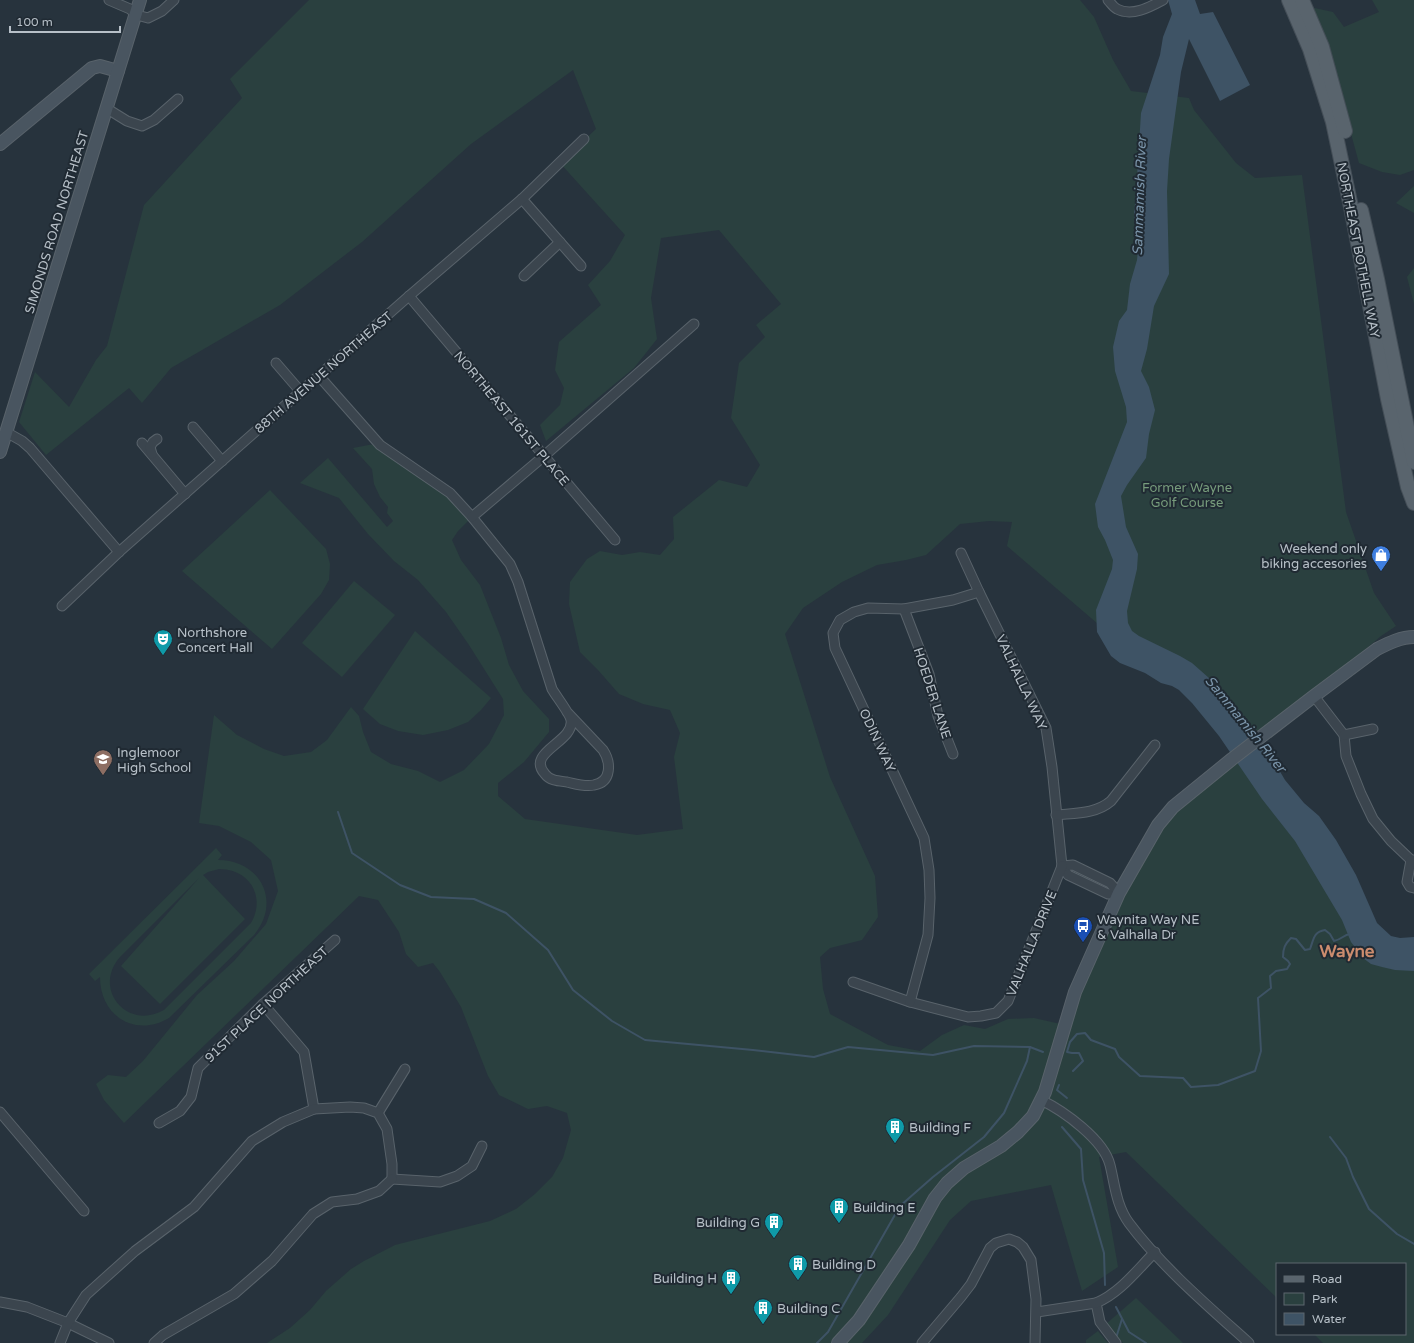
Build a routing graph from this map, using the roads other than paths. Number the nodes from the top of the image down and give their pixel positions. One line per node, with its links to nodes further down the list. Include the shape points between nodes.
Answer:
1 (109, 0): 9 (street)
2 (140, 0): 9 (main road, SIMONDS ROAD NORTHEAST)
3 (174, 0): 9 (street, via 162,11 148,18)
4 (1108, 0): 7 (street, via 1115,8 1132,13)
5 (1281, 0): 8 (street)
6 (1302, 0): 24 (main road, NORTHEAST BOTHELL WAY, via 1322,47 1343,122)
7 (1162, 1)
8 (1292, 6): 21 (main road, NORTHEAST BOTHELL WAY, via 1310,49 1333,122)
9 (137, 14): 10 (main road, SIMONDS ROAD NORTHEAST)
10 (118, 71): 12 (main road, SIMONDS ROAD NORTHEAST); 14 (main road, via 100,66 92,68)
11 (178, 99): 12 (street, via 154,120 142,126)
12 (106, 108): 27 (main road, SIMONDS ROAD NORTHEAST)
13 (584, 139): 15 (street, 88TH AVENUE NORTHEAST)
14 (0, 144)
15 (522, 199): 16 (street); 19 (street, 88TH AVENUE NORTHEAST)
16 (560, 242): 17 (street); 18 (street)
17 (581, 266)
18 (524, 276)
19 (410, 296): 23 (street, 88TH AVENUE NORTHEAST); 32 (street, NORTHEAST 161ST PLACE)
20 (694, 324): 32 (street)
21 (1376, 337): 24 (main road, via 1382,345 1390,383); 36 (main road, NORTHEAST BOTHELL WAY, via 1399,448)
22 (276, 363): 25 (street)
23 (319, 376): 25 (street, 88TH AVENUE NORTHEAST); 37 (street, via 380,445 450,493)
24 (1398, 384): 34 (main road, NORTHEAST BOTHELL WAY)
25 (301, 392): 33 (street, 88TH AVENUE NORTHEAST)
26 (193, 427): 33 (street)
27 (6, 432): 30 (main road, SIMONDS ROAD NORTHEAST); 39 (street, via 22,440 30,448)
28 (157, 439): 31 (street, via 150,448)
29 (142, 443): 31 (street)
30 (0, 452)
31 (152, 454): 35 (street)
32 (544, 456): 37 (street); 38 (street, NORTHEAST 161ST PLACE)
33 (222, 461): 35 (street, 88TH AVENUE NORTHEAST)
34 (1414, 462)
35 (185, 494): 39 (street, 88TH AVENUE NORTHEAST)
36 (1414, 504)
37 (472, 517): 46 (street, via 510,564 552,689)
38 (615, 540)
39 (119, 552): 42 (street, 88TH AVENUE NORTHEAST)
40 (961, 554): 41 (street, VALHALLA WAY)
41 (979, 592): 43 (street, ODIN WAY, via 953,600); 51 (street, VALHALLA WAY, via 1046,728)
42 (62, 606)
43 (904, 609): 50 (street, HOEDER LANE, via 929,674 938,716); 58 (street, ODIN WAY, via 868,608 854,612 840,620 833,633 835,648 924,838 930,870 928,935)
44 (1414, 637): 45 (main road, via 1394,641 1377,649)
45 (1314, 696): 48 (street); 55 (main road, via 1173,807 1158,825)
46 (567, 712): 46 (street, via 572,722 569,730 541,758 540,766 553,780 586,786 598,784 608,771 607,756)
47 (1373, 729): 48 (street)
48 (1344, 735): 52 (street, via 1346,756 1373,819 1391,841)
49 (1154, 745): 51 (street, via 1105,806 1097,810)
50 (953, 754)
51 (1056, 815): 53 (street, VALHALLA WAY)
52 (1412, 860): 54 (street, via 1407,882)
53 (1062, 866): 55 (street, via 1073,865 1110,883); 58 (street, VALHALLA DRIVE, via 1008,1001 996,1013 968,1017)
54 (1414, 888)
55 (1120, 893): 61 (main road, via 1075,992)
56 (335, 940): 59 (street, 91ST PLACE NORTHEAST)
57 (853, 982): 58 (street, VALHALLA DRIVE)
58 (910, 1002)
59 (263, 1004): 62 (street, via 304,1052); 65 (street, 91ST PLACE NORTHEAST, via 198,1068 191,1097 180,1111)
60 (405, 1069): 64 (street)
61 (1041, 1100): 69 (street, via 1067,1116 1101,1146 1110,1165 1124,1215); 77 (main road, via 1033,1116 1018,1132 1001,1146 964,1168 947,1183 859,1320)
62 (314, 1109): 64 (street, via 350,1107); 73 (street, via 283,1122 252,1141 194,1207 136,1251 86,1295)
63 (0, 1112): 68 (street)
64 (378, 1113): 67 (street, via 386,1129)
65 (159, 1124)
66 (482, 1146): 67 (street, via 472,1166 457,1176 440,1182)
67 (392, 1179): 76 (street, via 379,1191 357,1199 332,1202 313,1214 272,1261 234,1294 163,1335)
68 (84, 1211)
69 (1155, 1252): 71 (street, via 1114,1294); 81 (street)
70 (0, 1302): 73 (street, via 27,1307)
71 (1096, 1303): 72 (street); 80 (street, via 1100,1322)
72 (1036, 1312): 78 (street, via 1031,1260 1020,1244 1009,1239 990,1248 962,1297); 79 (street)
73 (68, 1323): 74 (street); 75 (street)
74 (60, 1343)
75 (109, 1343)
76 (154, 1343)
77 (838, 1343)
78 (922, 1343)
79 (1034, 1343)
80 (1116, 1343)
81 (1249, 1343)

